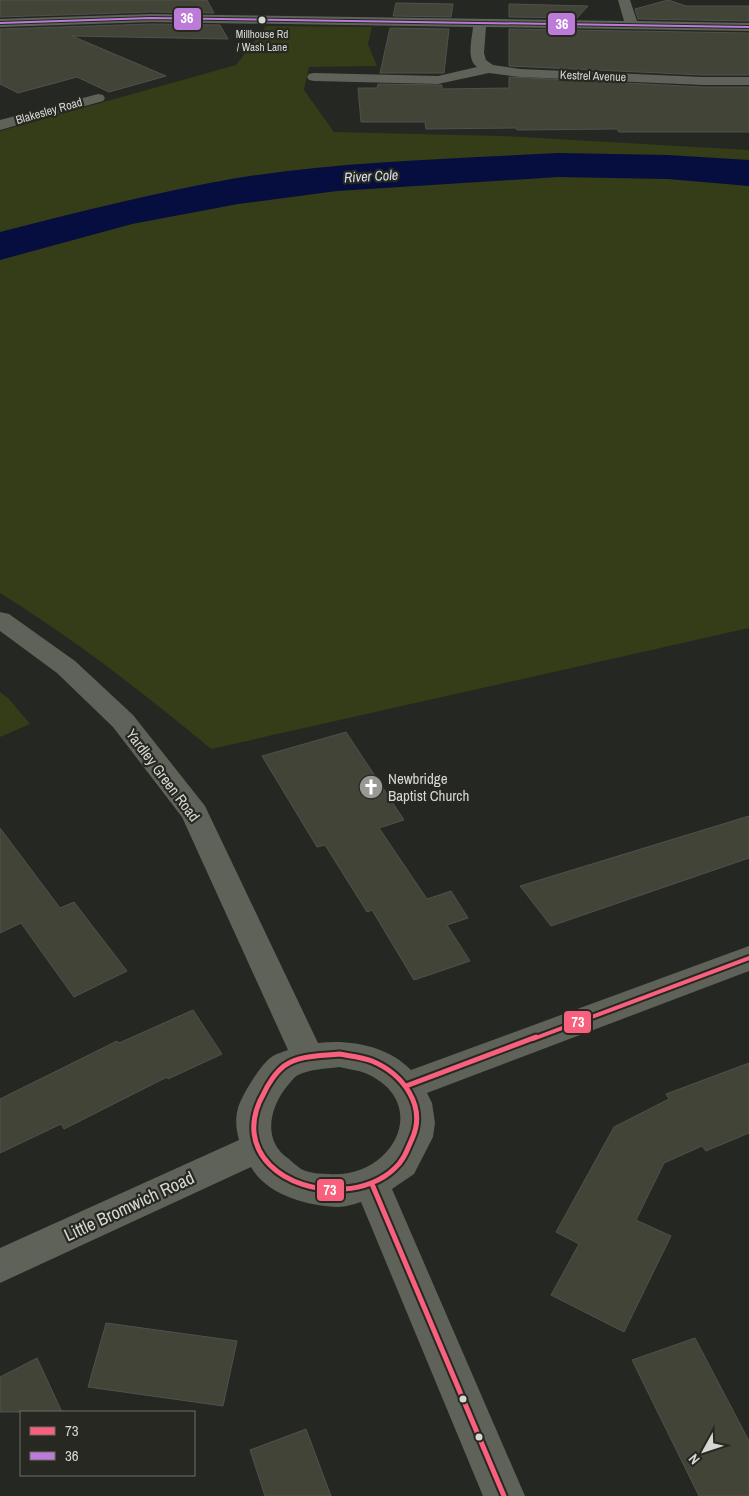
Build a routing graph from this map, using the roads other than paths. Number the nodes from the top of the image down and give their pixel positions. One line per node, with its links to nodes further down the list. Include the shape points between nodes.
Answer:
1 (624, 0): 6 (street)
2 (17, 9): 3 (street)
3 (0, 14)
4 (0, 23): 5 (street, via 74,13 151,18)
5 (480, 23): 6 (street); 8 (street, via 476,53 480,62)
6 (632, 26): 7 (street)
7 (749, 27)
8 (489, 69): 9 (street, via 438,80); 10 (street, Kestrel Avenue, via 520,74)
9 (314, 77)
10 (749, 81)
11 (98, 98): 12 (street, Blakesley Road)
12 (0, 125)
13 (0, 619): 15 (street, Yardley Green Road, via 66,667 122,721 195,813)
14 (749, 958): 16 (street)
15 (308, 1057): 16 (street, via 339,1054 372,1061 392,1072); 17 (street, via 284,1066 269,1083 255,1108 253,1127)
16 (406, 1086): 18 (street, via 415,1103 416,1138 401,1163)
17 (258, 1147): 18 (street, via 267,1162 290,1181 315,1189 340,1191); 19 (street, Little Bromwich Road)
18 (372, 1184): 20 (street)
19 (0, 1266)
20 (504, 1496)

